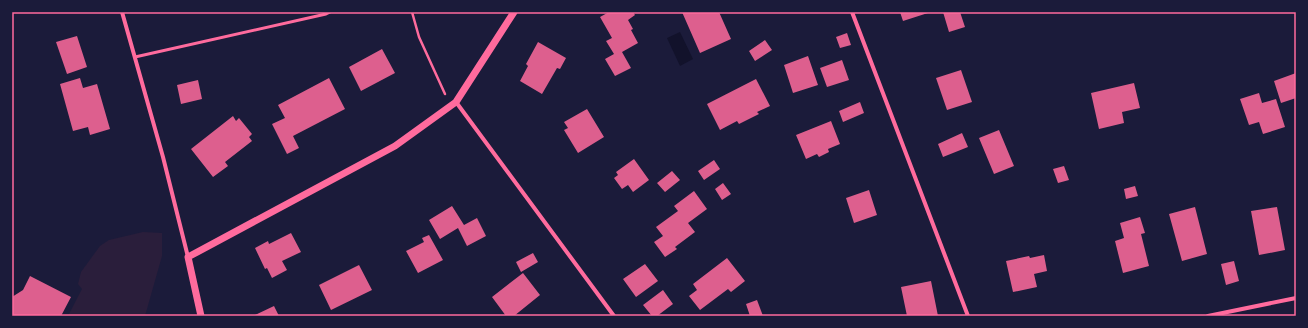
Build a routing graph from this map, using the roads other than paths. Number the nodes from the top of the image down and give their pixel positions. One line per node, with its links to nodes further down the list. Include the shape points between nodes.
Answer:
1 (122, 12): 5 (street)
2 (330, 12): 5 (lane)
3 (514, 12): 6 (street)
4 (852, 12): 11 (street)
5 (135, 57): 7 (street)
6 (456, 102): 7 (street, via 395,146); 10 (street)
7 (188, 257): 9 (street)
8 (1296, 298): 12 (street)
9 (201, 316)
10 (614, 316)
11 (968, 316)
12 (1208, 316)

